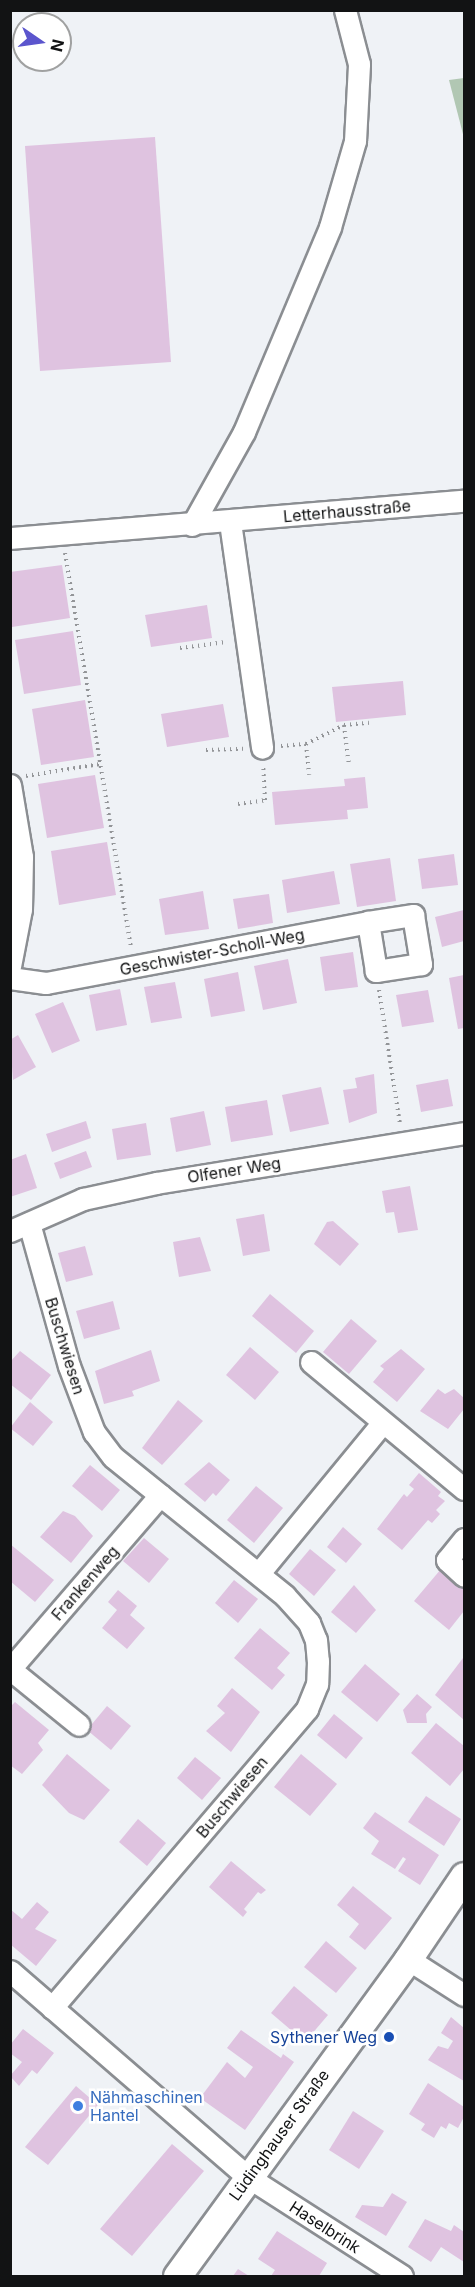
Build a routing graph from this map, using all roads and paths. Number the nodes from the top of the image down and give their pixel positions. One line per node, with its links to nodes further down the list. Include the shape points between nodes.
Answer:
1 (345, 10): 4 (street, via 359,64 355,141 330,227 244,432)
2 (465, 501): 3 (street, Letterhausstraße)
3 (230, 522): 4 (street, Letterhausstraße); 7 (street)
4 (192, 525): 5 (street, Letterhausstraße)
5 (61, 532): 6 (street, Letterhausstraße); 15 (path)
6 (10, 538)
7 (249, 639): 8 (path); 12 (street)
8 (180, 648)
9 (369, 723): 10 (path)
10 (344, 725): 11 (path); 14 (path)
11 (306, 744): 12 (path); 16 (path)
12 (262, 748): 13 (path); 18 (path, via 264,800)
13 (206, 750)
14 (349, 763)
15 (100, 764): 17 (path); 21 (path)
16 (309, 776)
17 (16, 781): 20 (street, via 22,857 21,909)
18 (238, 804)
19 (368, 922): 21 (street, Geschwister-Scholl-Weg); 22 (street); 22 (street, Geschwister-Scholl-Weg, via 413,915 421,964)
20 (10, 966)
21 (134, 968): 23 (street, Geschwister-Scholl-Weg, via 46,983)
22 (376, 971): 25 (path)
23 (10, 978)
24 (465, 1133): 25 (street, Olfener Weg)
25 (403, 1142): 26 (street, Olfener Weg, via 83,1199)
26 (20, 1227): 30 (street, Buschwiesen, via 94,1432 113,1457)
27 (311, 1362): 28 (street)
28 (383, 1422): 29 (street); 32 (street)
29 (465, 1489)
30 (160, 1496): 32 (street, Buschwiesen); 34 (street, Frankenweg)
31 (465, 1539): 33 (street, via 447,1560)
32 (259, 1573): 40 (street, Buschwiesen, via 309,1623 316,1640 317,1684 307,1709)
33 (465, 1576)
34 (11, 1669): 35 (street)
35 (79, 1725)
36 (465, 1876): 37 (street, Lüdinghauser Straße)
37 (408, 1959): 39 (street); 41 (street, Lüdinghauser Straße)
38 (10, 1971): 40 (street)
39 (465, 1995)
40 (52, 2008): 41 (street)
41 (248, 2177): 42 (street, Lüdinghauser Straße); 43 (street, Haselbrink)
42 (177, 2277)
43 (402, 2277)

